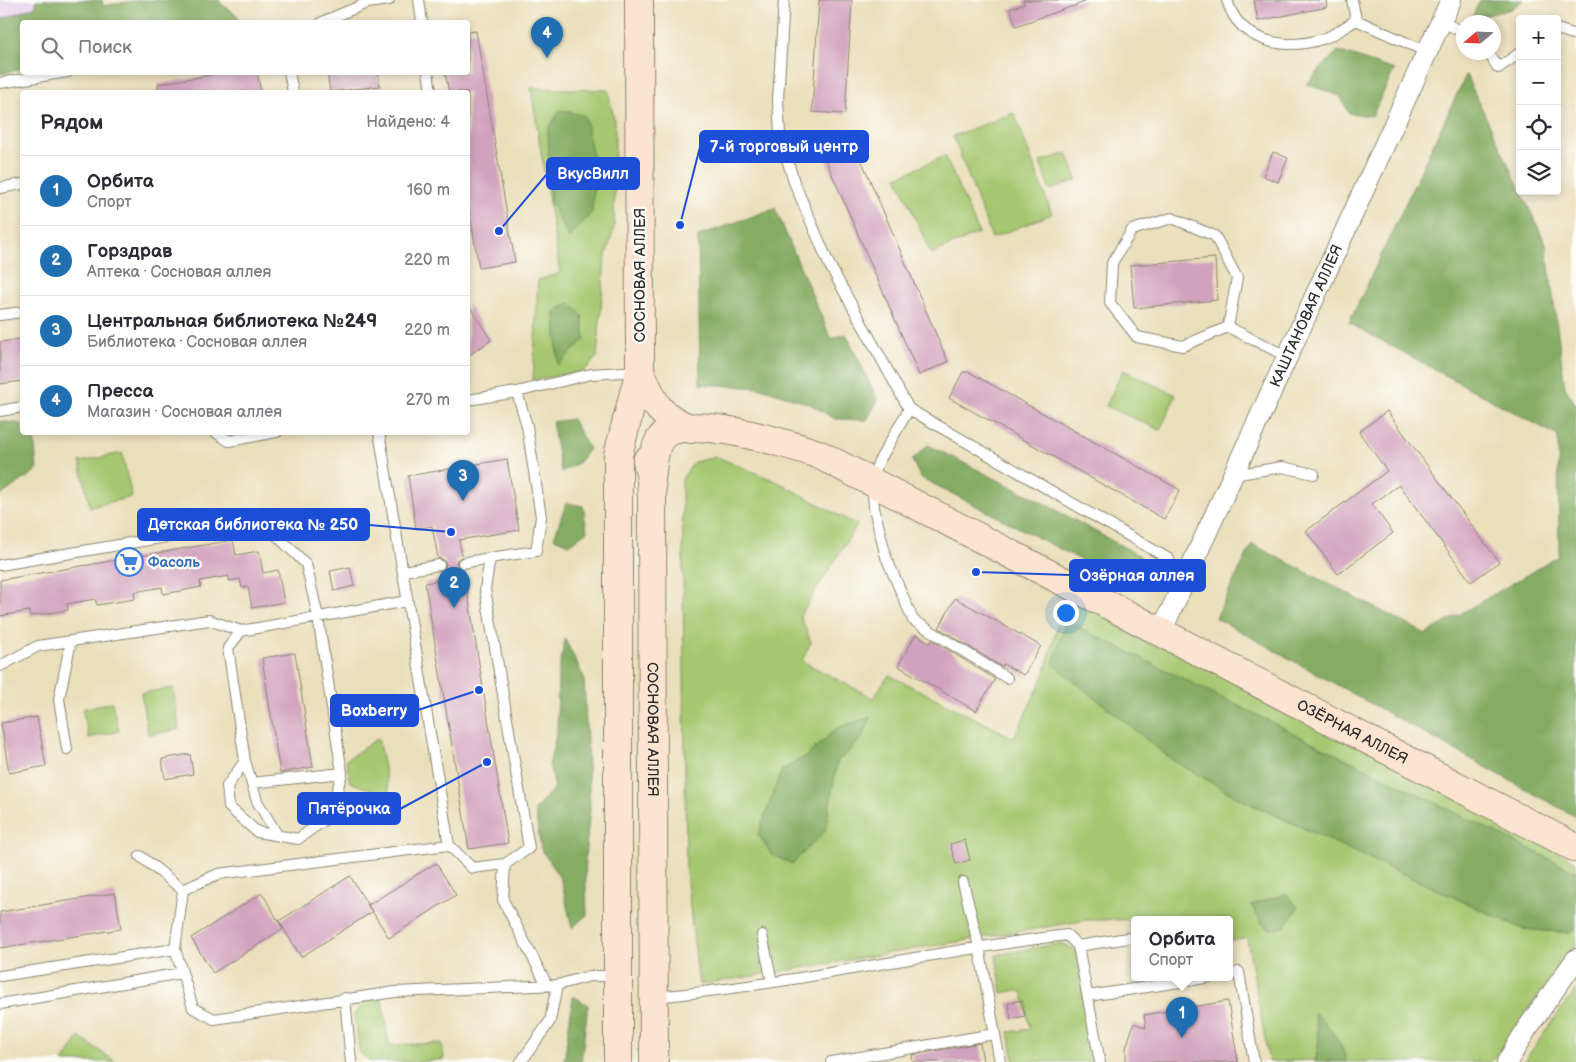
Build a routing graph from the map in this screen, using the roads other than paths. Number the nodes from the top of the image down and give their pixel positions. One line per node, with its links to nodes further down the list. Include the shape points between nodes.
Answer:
1 (389, 0): 8 (lane)
2 (419, 0): 10 (lane)
3 (639, 0): 31 (main road, СОСНОВАЯ АЛЛЕЯ)
4 (784, 0): 36 (lane, via 779,117 780,135 794,182 829,264)
5 (1228, 0): 11 (lane, via 1238,24 1264,42 1297,44 1323,39)
6 (1352, 0): 11 (lane)
7 (1451, 0): 12 (street, КАШТАНОВАЯ АЛЛЕЯ)
8 (367, 1): 9 (lane)
9 (326, 20)
10 (422, 20)
11 (1356, 20): 16 (lane)
12 (1441, 21): 13 (lane); 16 (street, КАШТАНОВАЯ АЛЛЕЯ)
13 (1456, 29)
14 (1561, 30): 15 (lane)
15 (1576, 35)
16 (1427, 52): 30 (street, КАШТАНОВАЯ АЛЛЕЯ)
17 (1516, 57): 18 (lane, via 1498,68)
18 (1493, 60)
19 (49, 75): 22 (lane)
20 (290, 75): 23 (lane)
21 (428, 75): 24 (lane)
22 (0, 83)
23 (293, 90)
24 (431, 90)
25 (20, 184): 26 (lane)
26 (0, 188)
27 (20, 312): 28 (lane)
28 (0, 315)
29 (1228, 327): 29 (lane, via 1237,278 1215,236 1172,218 1132,230 1112,263 1110,303 1137,337 1184,346); 30 (lane)
30 (1288, 357): 43 (street, КАШТАНОВАЯ АЛЛЕЯ)
31 (640, 370): 32 (lane, via 591,374); 34 (main road)
32 (517, 392): 33 (lane); 46 (lane, via 527,426 541,517 536,551)
33 (470, 400)
34 (643, 400): 38 (main road, via 668,419); 44 (main road, СОСНОВАЯ АЛЛЕЯ); 79 (main road, via 618,455)
35 (20, 407): 37 (lane)
36 (909, 409): 45 (lane, via 878,462); 47 (lane)
37 (0, 410)
38 (691, 429): 44 (main road, via 670,431 662,437 657,446); 45 (main road, ОЗЁРНАЯ АЛЛЕЯ, via 732,431 783,442 820,455)
39 (220, 435): 40 (lane, via 229,440)
40 (260, 435)
41 (379, 435): 51 (lane)
42 (1314, 474): 43 (lane, via 1282,467)
43 (1234, 475): 55 (street, КАШТАНОВАЯ АЛЛЕЯ)
44 (651, 479): 84 (main road, СОСНОВАЯ АЛЛЕЯ)
45 (872, 481): 55 (main road, ОЗЁРНАЯ АЛЛЕЯ); 58 (lane, via 874,508 886,558 913,620)
46 (490, 558): 48 (lane); 67 (lane, via 485,589 529,848)
47 (1169, 558)
48 (462, 563)
49 (0, 565): 53 (lane, via 236,525 269,528 306,564)
50 (439, 565): 51 (lane)
51 (402, 571): 52 (lane)
52 (407, 602): 53 (lane); 64 (lane)
53 (318, 617): 54 (lane); 61 (lane)
54 (241, 631): 56 (lane, via 208,620); 60 (lane, via 228,648)
55 (1161, 632): 65 (main road, ОЗЁРНАЯ АЛЛЕЯ)
56 (71, 641): 57 (lane, via 38,646); 59 (lane, via 60,699)
57 (0, 666)
58 (1007, 678)
59 (67, 749)
60 (245, 761): 62 (lane); 63 (lane, via 227,786 229,807 257,832)
61 (342, 773): 62 (lane); 63 (lane, via 330,816 298,839)
62 (252, 783): 63 (lane, via 258,801)
63 (278, 836)
64 (449, 844): 67 (lane, via 472,868); 69 (lane, via 218,874)
65 (1576, 848)
66 (140, 856): 69 (lane)
67 (505, 864): 82 (lane, via 503,900)
68 (964, 882): 73 (lane)
69 (183, 890): 74 (lane)
70 (762, 935): 81 (lane)
71 (1131, 937): 72 (lane)
72 (1078, 946): 73 (lane, via 1067,935); 83 (lane)
73 (979, 947): 81 (lane); 87 (lane)
74 (175, 949): 76 (lane); 78 (lane)
75 (1576, 959): 96 (street)
76 (182, 973): 85 (lane, via 193,1008 214,1019); 86 (lane)
77 (1233, 973): 95 (lane, via 1239,972)
78 (0, 976)
79 (618, 976): 82 (lane, via 590,976); 90 (main road)
80 (1186, 981): 83 (lane)
81 (772, 982): 84 (lane)
82 (552, 985): 85 (lane, via 394,992); 89 (lane, via 550,1021)
83 (1088, 996): 94 (lane)
84 (653, 997): 91 (main road, СОСНОВАЯ АЛЛЕЯ)
85 (345, 998): 88 (lane)
86 (0, 1004)
87 (994, 1034): 92 (lane); 93 (lane)
88 (351, 1062)
89 (521, 1062)
90 (618, 1062)
91 (654, 1062)
92 (831, 1062)
93 (1000, 1062)
94 (1100, 1062)
95 (1254, 1062)
96 (1507, 1062)

